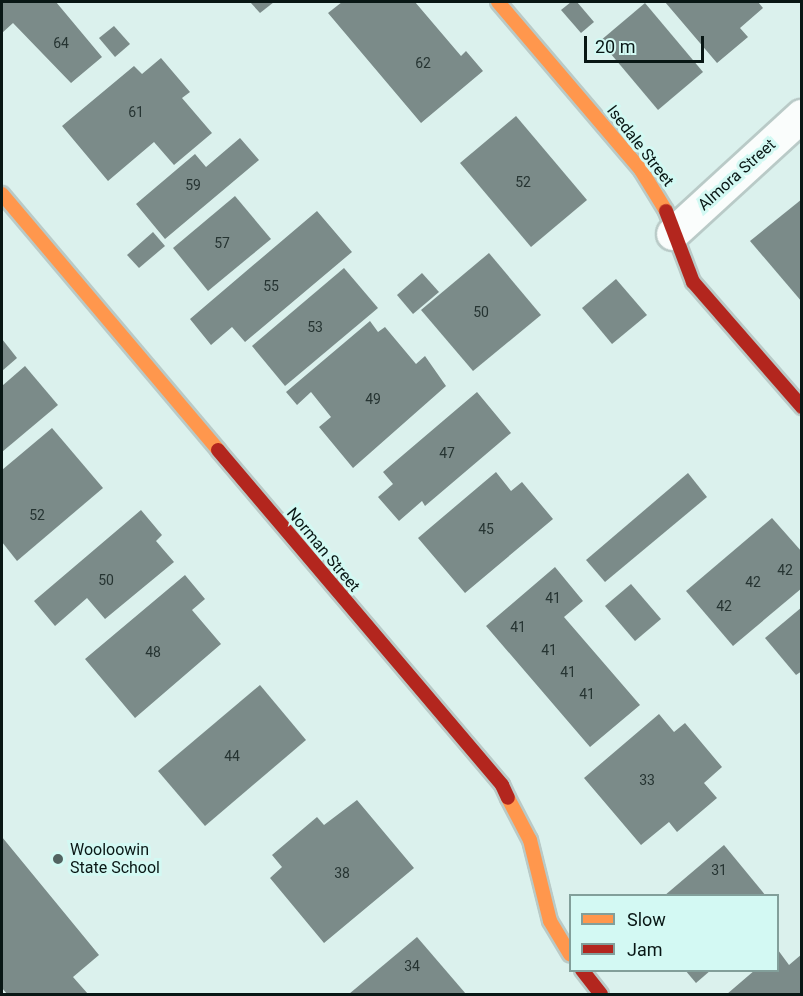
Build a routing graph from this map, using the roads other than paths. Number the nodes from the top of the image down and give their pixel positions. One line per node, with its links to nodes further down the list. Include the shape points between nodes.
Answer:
1 (498, 2): 4 (street, Isedale Street, via 641,170 662,201)
2 (801, 116): 4 (street, Almora Street)
3 (2, 194): 6 (street, Norman Street, via 502,785 523,820 542,898)
4 (673, 234): 5 (street, Isedale Street, via 693,282)
5 (801, 408)
6 (569, 952)
7 (584, 972): 8 (street)
8 (601, 994)

